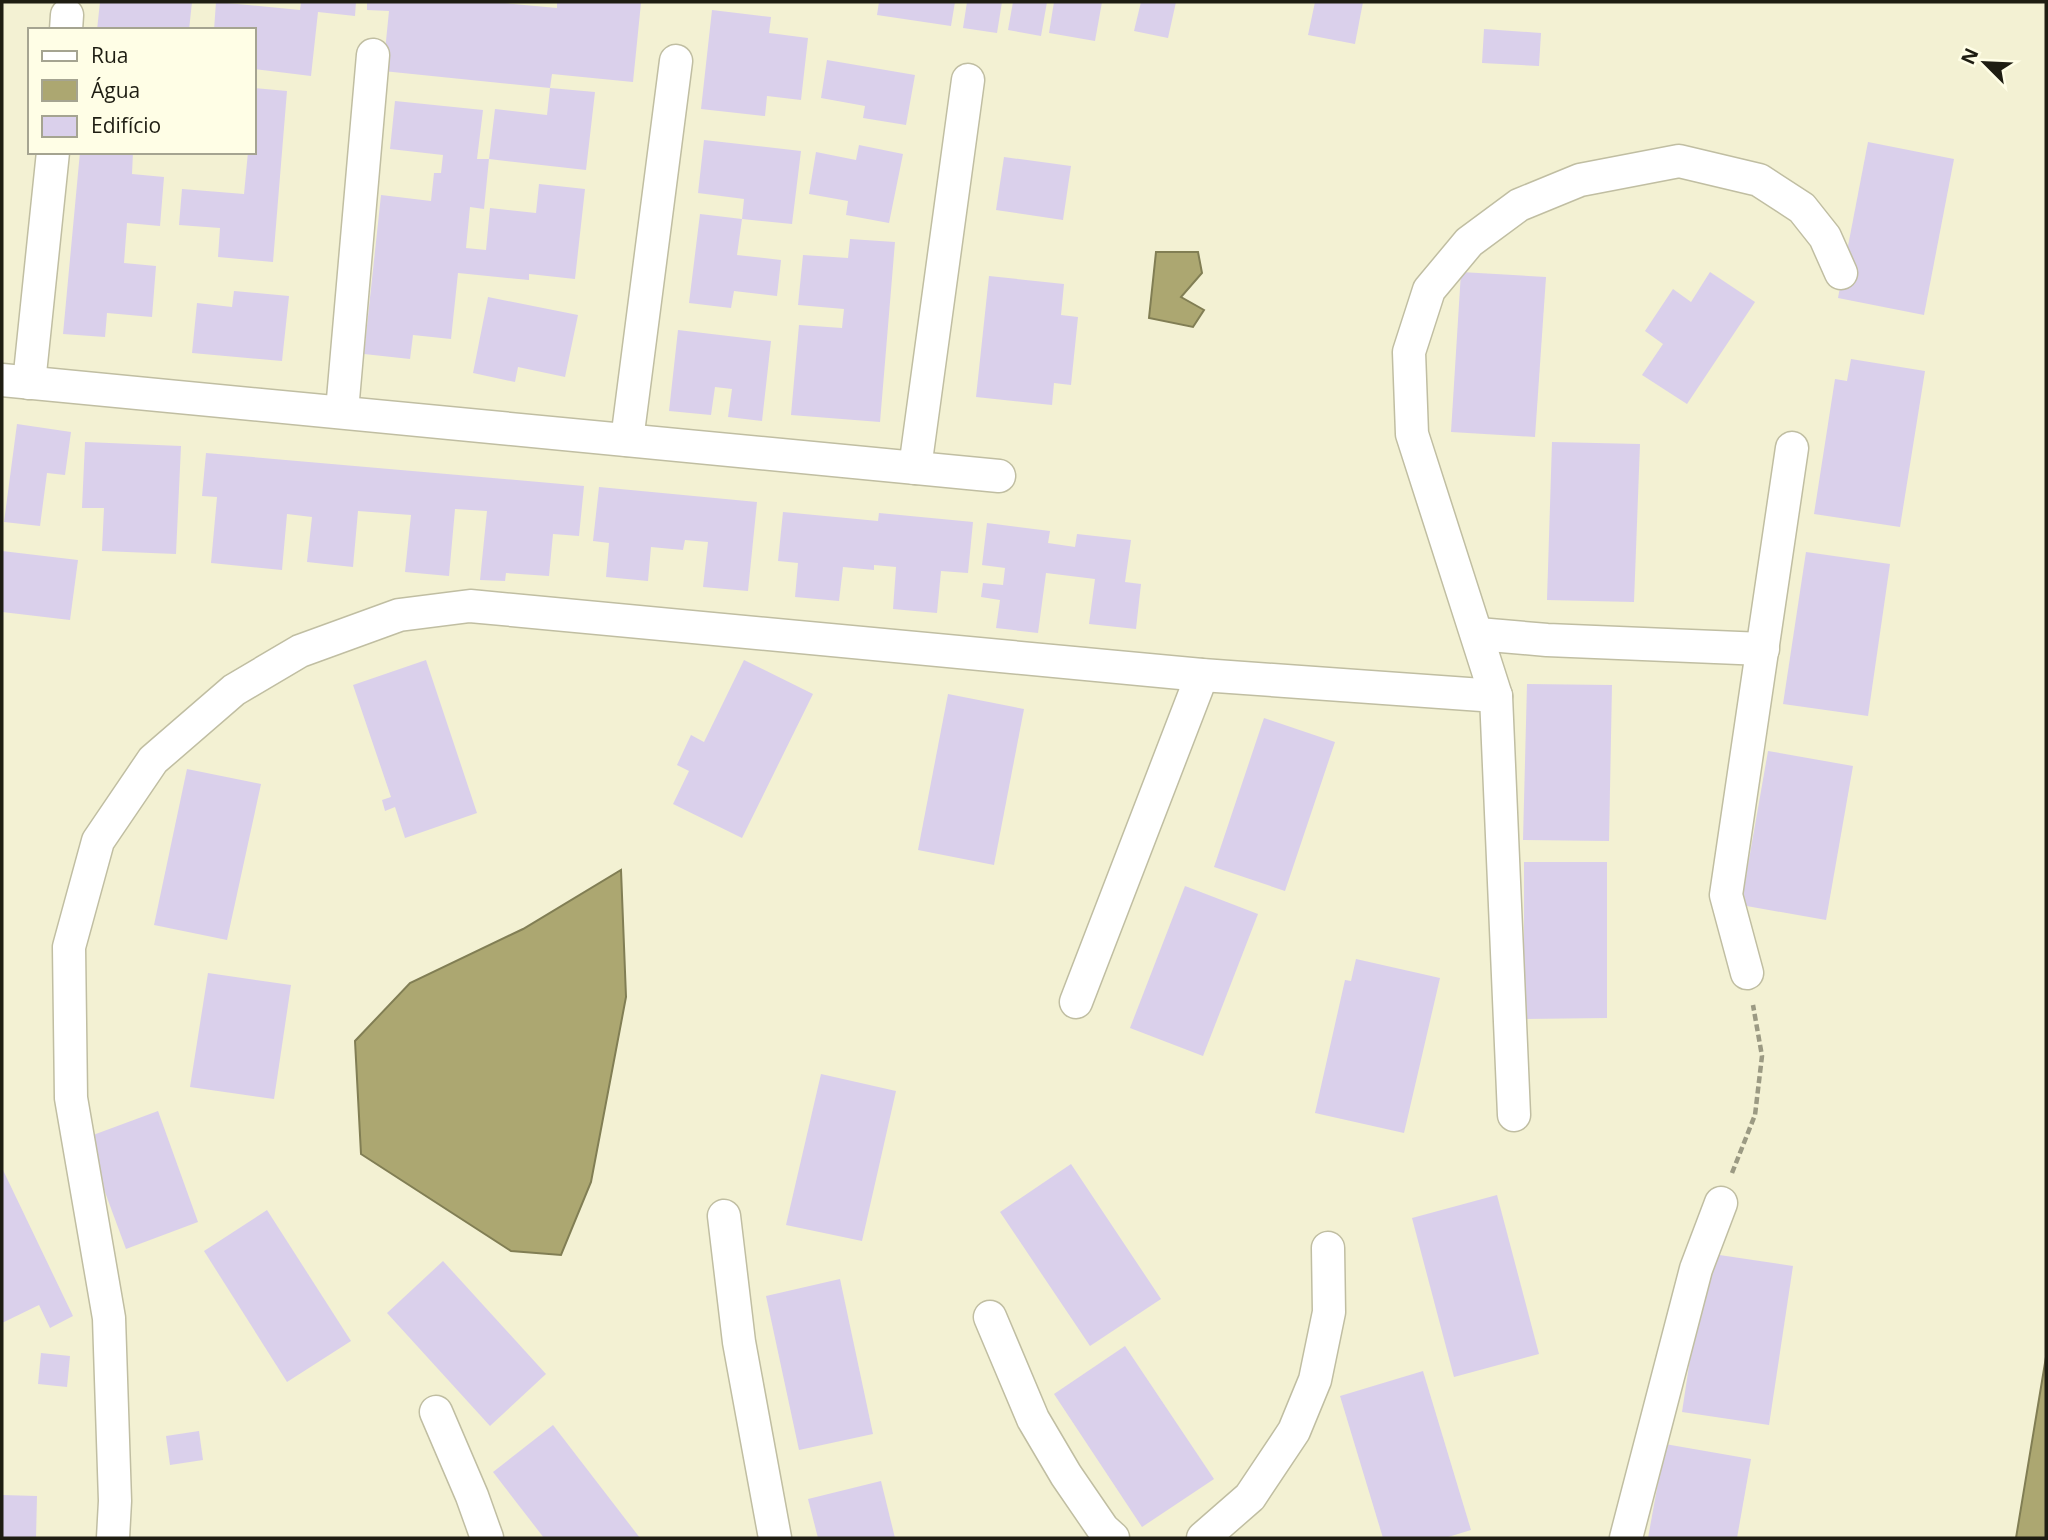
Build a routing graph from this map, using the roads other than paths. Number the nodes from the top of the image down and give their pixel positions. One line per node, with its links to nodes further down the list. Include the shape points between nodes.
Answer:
1 (373, 55): 7 (street)
2 (676, 61): 8 (street)
3 (968, 80): 10 (street)
4 (53, 154): 6 (street)
5 (1841, 274): 12 (street, via 1825,237 1802,208 1759,180 1679,161 1580,180 1518,205 1469,242 1429,290 1409,352 1412,434)
6 (15, 381): 7 (street)
7 (342, 411): 8 (street)
8 (627, 440): 10 (street)
9 (1792, 448): 13 (street)
10 (915, 468): 11 (street)
11 (999, 476)
12 (1478, 634): 13 (street); 15 (street)
13 (1763, 649): 16 (street, via 1726,895)
14 (1202, 675): 15 (street); 17 (street); 24 (street, via 471,606 399,615 300,651 234,690 153,760 98,841 69,947 71,1098 109,1318)
15 (1496, 696): 18 (street)
16 (1747, 974)
17 (1076, 1002)
18 (1514, 1115)
19 (1721, 1203): 29 (street, via 1696,1269)
20 (724, 1216): 26 (street, via 739,1342)
21 (1328, 1248): 28 (street, via 1329,1312 1315,1380 1294,1431 1250,1497)
22 (990, 1317): 27 (street, via 1033,1419 1066,1475)
23 (436, 1412): 25 (street)
24 (113, 1538)
25 (488, 1538)
26 (775, 1538)
27 (1113, 1538)
28 (1203, 1538)
29 (1626, 1538)

